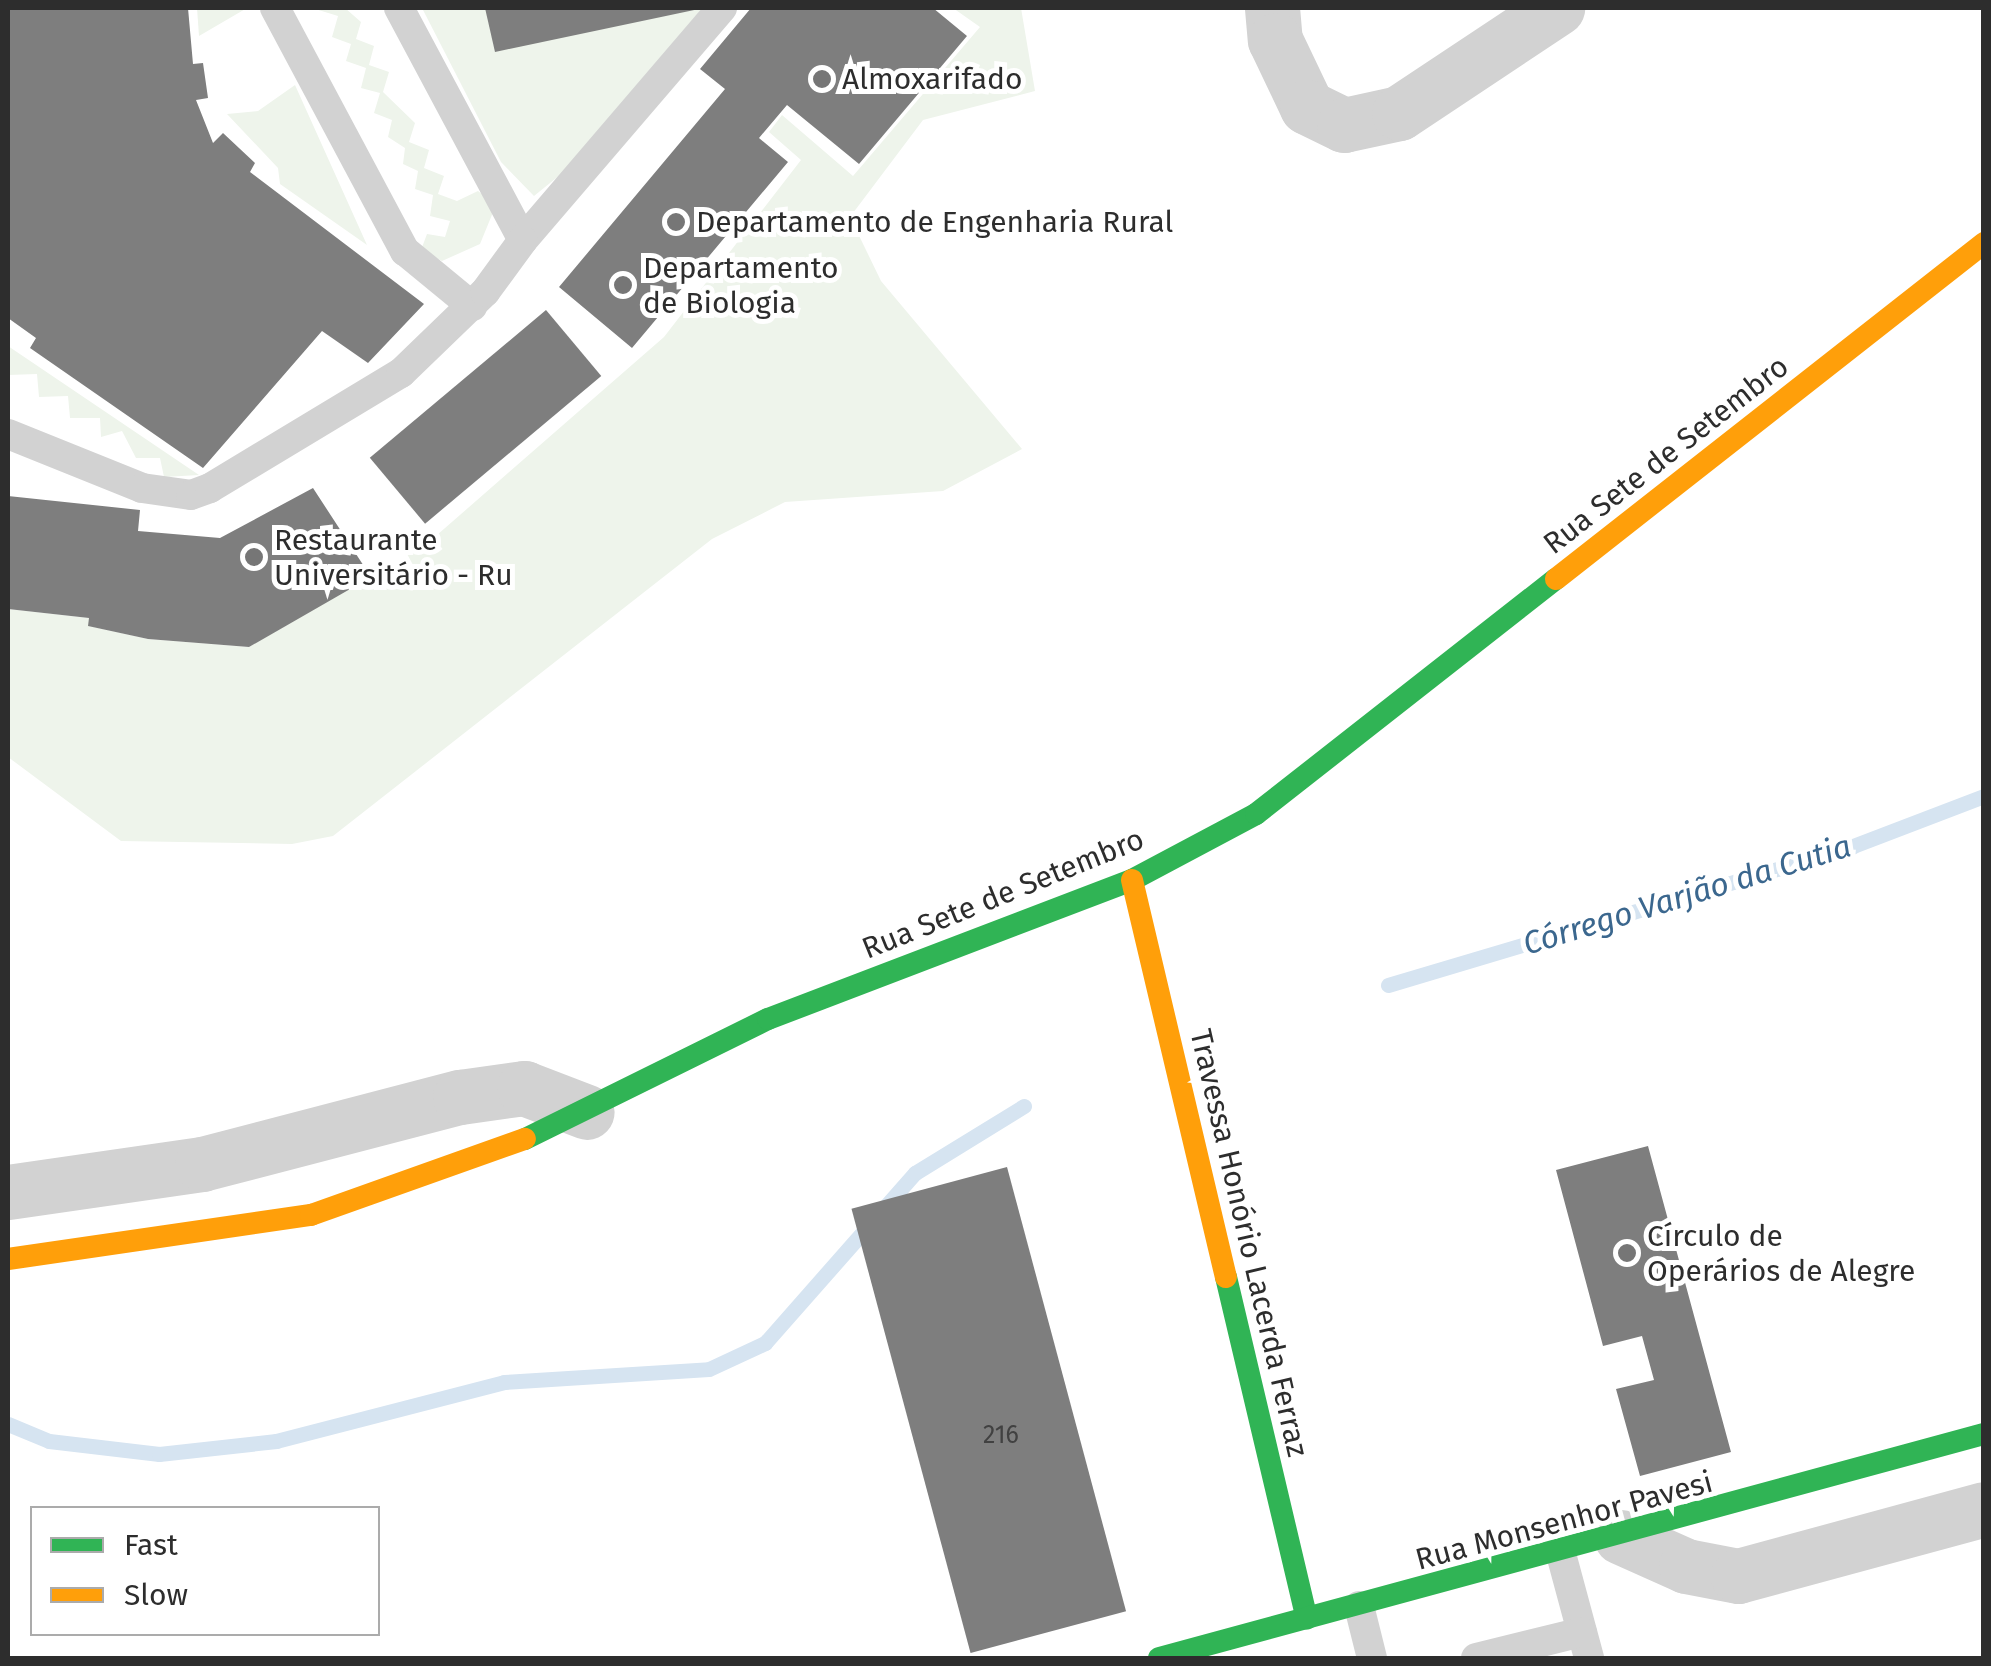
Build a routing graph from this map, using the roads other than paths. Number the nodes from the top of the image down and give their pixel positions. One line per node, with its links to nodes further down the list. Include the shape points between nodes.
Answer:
1 (275, 8): 8 (lane, via 405,251)
2 (399, 8): 6 (lane)
3 (722, 8): 6 (lane)
4 (1272, 8): 5 (street, via 1274,40 1307,107 1344,125 1399,112)
5 (1557, 8)
6 (523, 240): 8 (lane)
7 (1984, 243): 10 (main road, Rua Sete de Setembro, via 1256,814)
8 (472, 306): 9 (lane, via 401,374 191,495 142,488)
9 (8, 434)
10 (1132, 880): 11 (main road, Rua Sete de Setembro, via 768,1020); 19 (main road, Travessa Honório Lacerda Ferraz)
11 (587, 1112): 12 (street, via 524,1088 460,1097 202,1164); 13 (main road, Rua Sete de Setembro, via 488,1157 311,1216)
12 (8, 1192)
13 (8, 1259)
14 (1984, 1434): 16 (main road, Rua Monsenhor Pavesi)
15 (1984, 1509): 16 (street, via 1738,1576 1686,1566)
16 (1621, 1538): 17 (main road, Rua Monsenhor Pavesi)
17 (1561, 1554): 18 (main road, Rua Monsenhor Pavesi); 20 (lane)
18 (1359, 1606): 19 (main road, Rua Monsenhor Pavesi); 23 (lane)
19 (1307, 1619): 21 (main road, Rua Monsenhor Pavesi)
20 (1585, 1645): 24 (lane)
21 (1203, 1652): 22 (main road, Rua Monsenhor Pavesi)
22 (1159, 1658)
23 (1372, 1658)
24 (1476, 1658)

